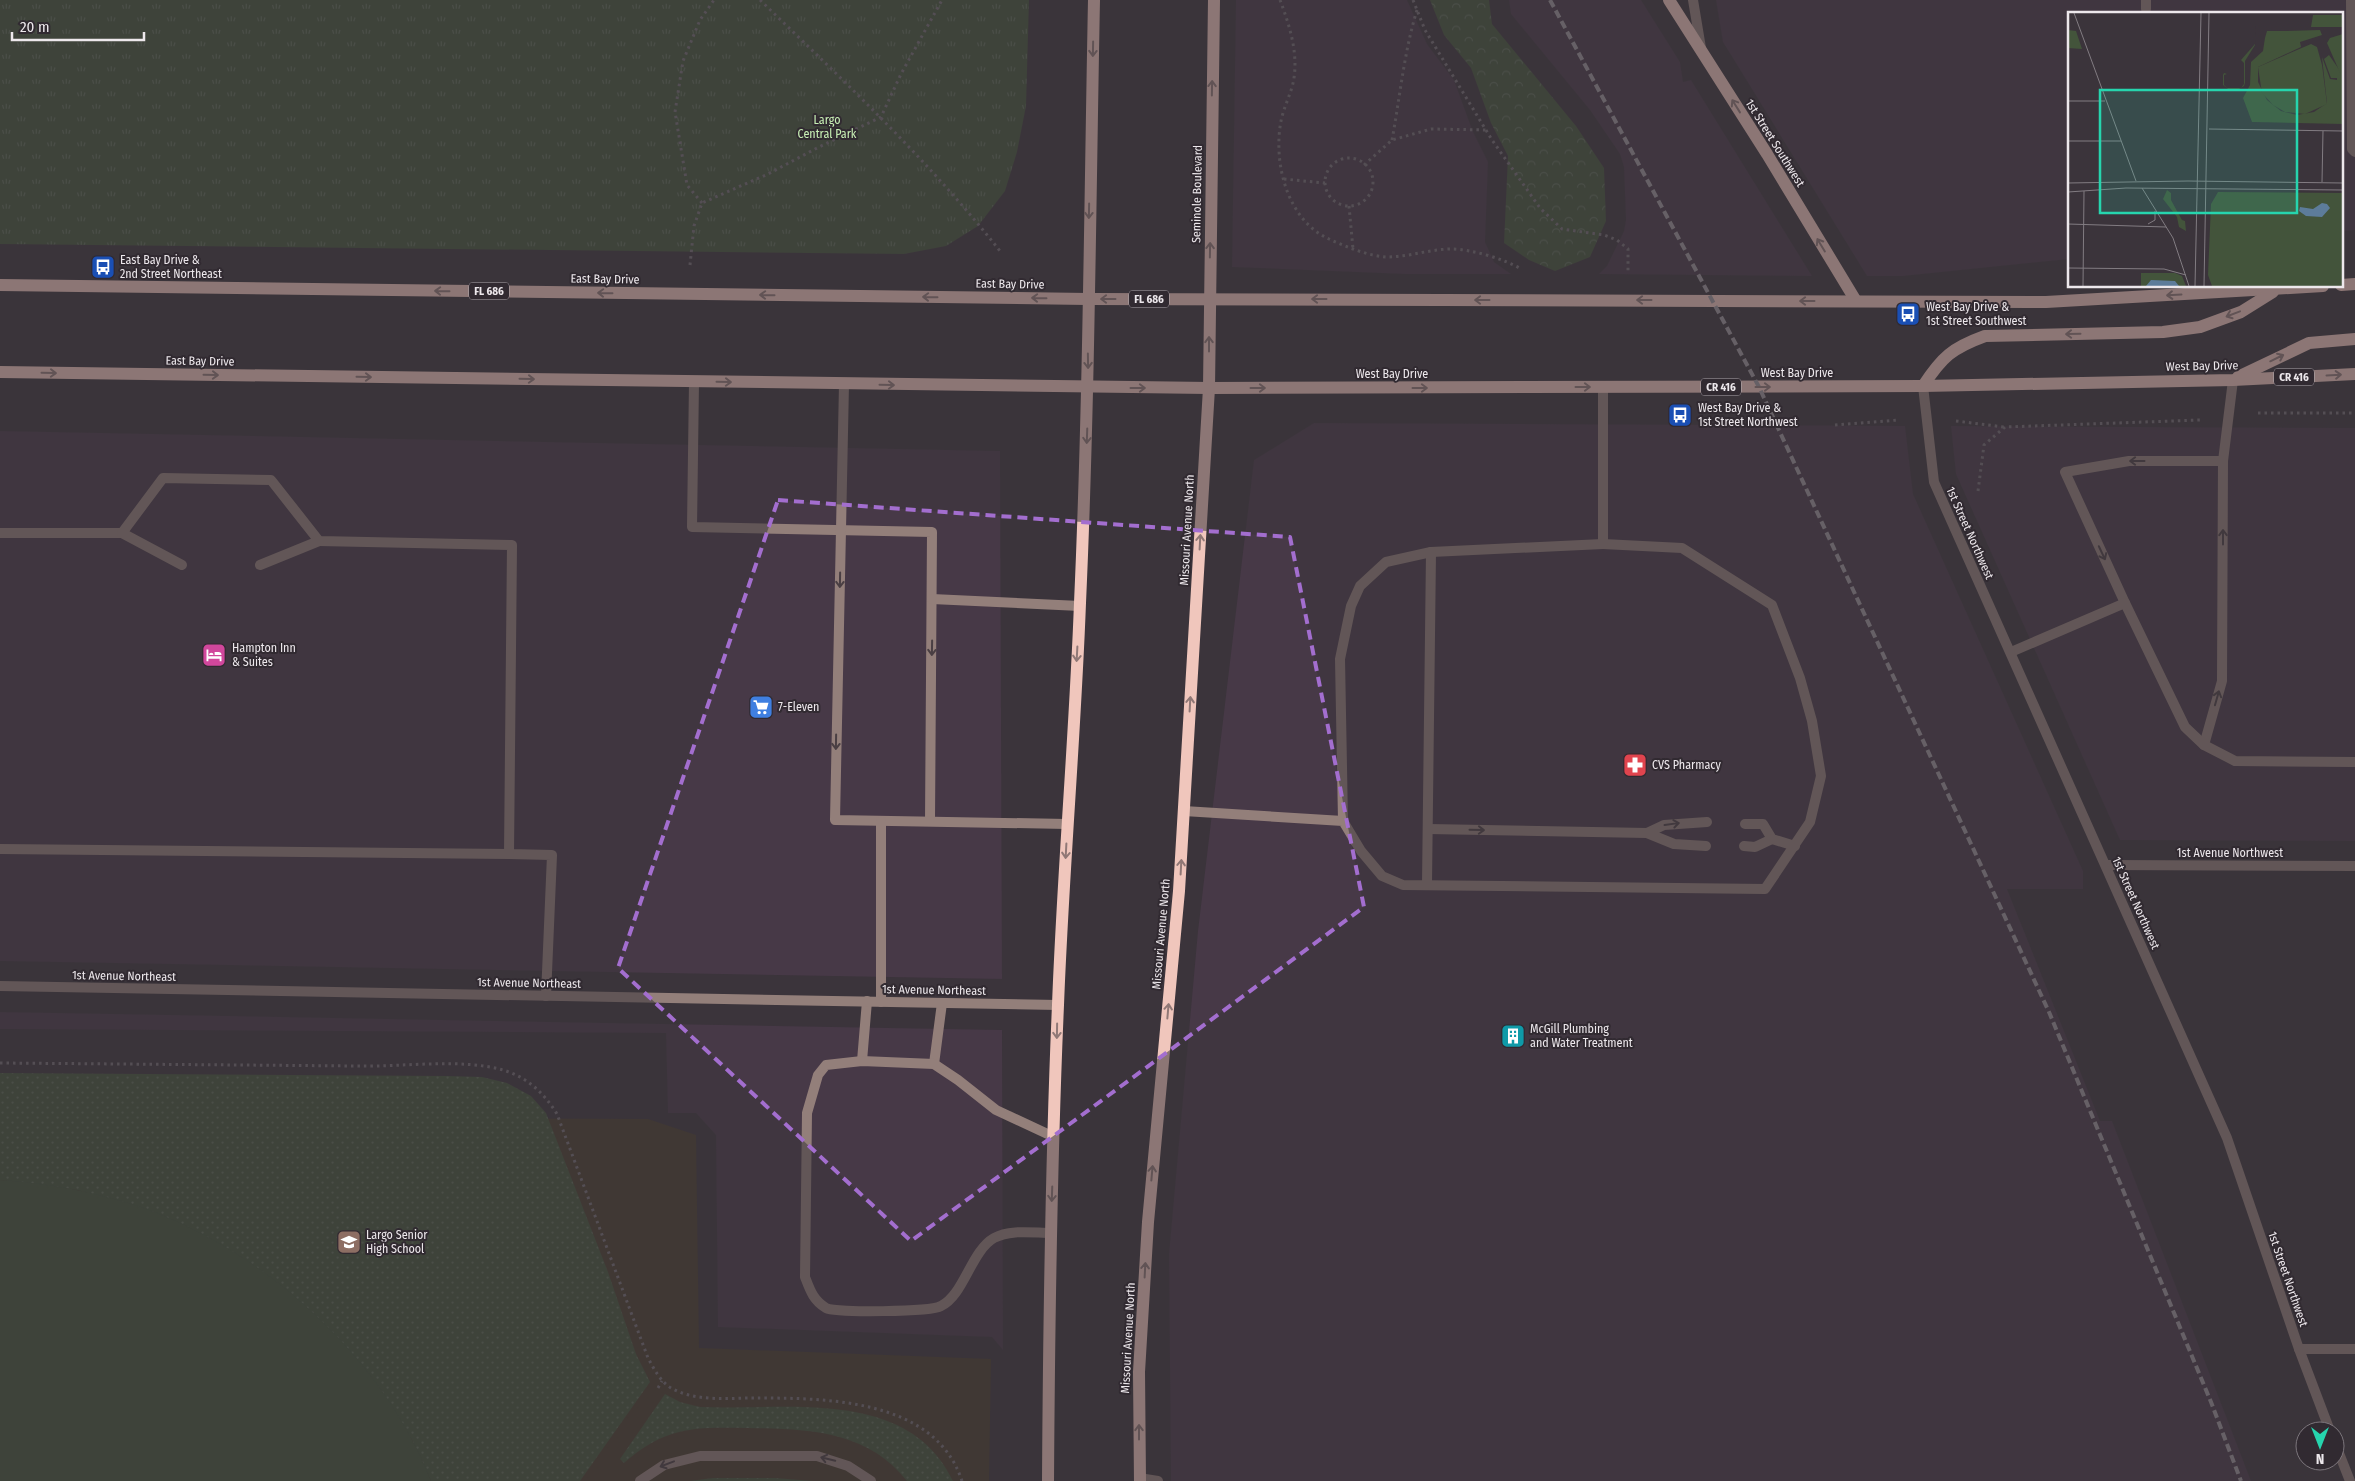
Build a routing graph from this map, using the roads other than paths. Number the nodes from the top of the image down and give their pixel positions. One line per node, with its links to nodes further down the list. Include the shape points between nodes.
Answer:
1 (1094, 0): 13 (main road, one-way to 13)
2 (1214, 0): 14 (main road, Seminole Boulevard, one-way to 2)
3 (1669, 0): 6 (main road, 1st Street Southwest)
4 (1693, 0): 6 (street)
5 (2351, 0): 7 (street, via 2352,149)
6 (1702, 52): 15 (main road, 1st Street Southwest, one-way to 6)
7 (2355, 152)
8 (2355, 284): 10 (main road)
9 (0, 285): 13 (main road, East Bay Drive / FL 686, one-way to 9)
10 (2342, 285)
11 (2299, 288): 12 (main road)
12 (2275, 290): 15 (main road, one-way to 15, via 2046,302); 22 (main road, one-way to 22, via 2241,312 2200,327 2163,332 1985,336 1961,344 1938,363)
13 (1088, 299): 14 (main road, East Bay Drive / FL 686, one-way to 13); 24 (main road, one-way to 24)
14 (1210, 299): 15 (main road, one-way to 14); 25 (main road, Seminole Boulevard, one-way to 14)
15 (1856, 301)
16 (2355, 339): 19 (main road, one-way to 16, via 2309,343)
17 (0, 372): 20 (main road, East Bay Drive, one-way to 20)
18 (2355, 374): 19 (main road, West Bay Drive / CR 416, one-way to 18)
19 (2233, 380): 22 (main road, West Bay Drive / CR 416); 26 (street)
20 (694, 382): 21 (main road, East Bay Drive, one-way to 21); 27 (street, via 692,527)
21 (844, 384): 24 (main road, East Bay Drive, one-way to 24); 27 (street)
22 (1923, 386): 23 (main road, West Bay Drive / CR 416, one-way to 22); 38 (street, 1st Street Northwest, via 1934,482)
23 (1604, 387): 25 (main road, West Bay Drive / CR 416, one-way to 23); 31 (street)
24 (1089, 388): 25 (main road, East Bay Drive, one-way to 25); 37 (main road, one-way to 37)
25 (1209, 388): 41 (main road, Missouri Avenue North, one-way to 25)
26 (2224, 461): 36 (street, one-way to 36, via 2129,461 2065,472); 39 (street, one-way to 26, via 2222,681)
27 (840, 531): 35 (street, via 932,532); 42 (street, one-way to 42, via 835,820)
28 (0, 533): 29 (street)
29 (122, 533): 30 (street, via 163,478 271,480); 33 (street)
30 (319, 541): 34 (street); 55 (street, via 512,545)
31 (1603, 544): 32 (street); 53 (street, via 1682,548 1772,605 1800,678 1812,721 1820,776 1810,822)
32 (1431, 552): 44 (street, via 1386,562 1360,586 1351,606 1340,659); 48 (street)
33 (182, 565)
34 (260, 565)
35 (932, 599): 37 (street); 43 (street, one-way to 43)
36 (2125, 603): 38 (street); 39 (street, via 2185,727)
37 (1080, 606): 46 (main road, one-way to 46)
38 (2011, 652): 56 (street, 1st Street Northwest)
39 (2204, 745): 40 (street, via 2235,761)
40 (2355, 762)
41 (1184, 811): 44 (street); 73 (main road, Missouri Avenue North, one-way to 41, via 1139,1372 1147,1240)
42 (882, 821): 43 (street); 62 (street)
43 (930, 822): 46 (street)
44 (1343, 822): 58 (street, via 1382,876 1403,885)
45 (1707, 822): 49 (street, one-way to 45, via 1664,825)
46 (1067, 824): 64 (main road, one-way to 64)
47 (1744, 824): 50 (street, via 1763,824)
48 (1428, 830): 49 (street, one-way to 49); 58 (street)
49 (1647, 833): 51 (street, via 1674,844)
50 (1772, 839): 52 (street, via 1755,847); 53 (street)
51 (1706, 846)
52 (1744, 846)
53 (1794, 846): 58 (street, via 1765,889)
54 (0, 849): 55 (street)
55 (509, 854): 60 (street, via 552,855)
56 (2106, 865): 57 (street, 1st Avenue Northwest); 69 (street, 1st Street Northwest, via 2227,1138)
57 (2355, 866)
58 (1427, 884)
59 (0, 986): 60 (street, 1st Avenue Northeast)
60 (546, 996): 61 (street, 1st Avenue Northeast)
61 (866, 1001): 62 (street, 1st Avenue Northeast); 65 (street)
62 (882, 1002): 63 (street, 1st Avenue Northeast)
63 (942, 1003): 64 (street, 1st Avenue Northeast); 66 (street)
64 (1058, 1005): 67 (main road, one-way to 67)
65 (862, 1061): 66 (street); 68 (street, via 826,1065 818,1075 807,1113 806,1277 812,1296 828,1309 852,1311 941,1306 954,1293 983,1247 995,1237)
66 (934, 1064): 67 (street, via 996,1110)
67 (1054, 1137): 68 (main road, one-way to 68)
68 (1051, 1233): 76 (main road)
69 (2299, 1349): 70 (street); 71 (street, 1st Street Northwest)
70 (2355, 1349)
71 (2326, 1421)
72 (2345, 1468): 78 (street)
73 (1140, 1480): 77 (street)
74 (640, 1481): 75 (street, one-way to 74, via 838,1462 806,1456 700,1456 664,1464)
75 (871, 1481)
76 (1048, 1481)
77 (1158, 1481)
78 (2350, 1481)

